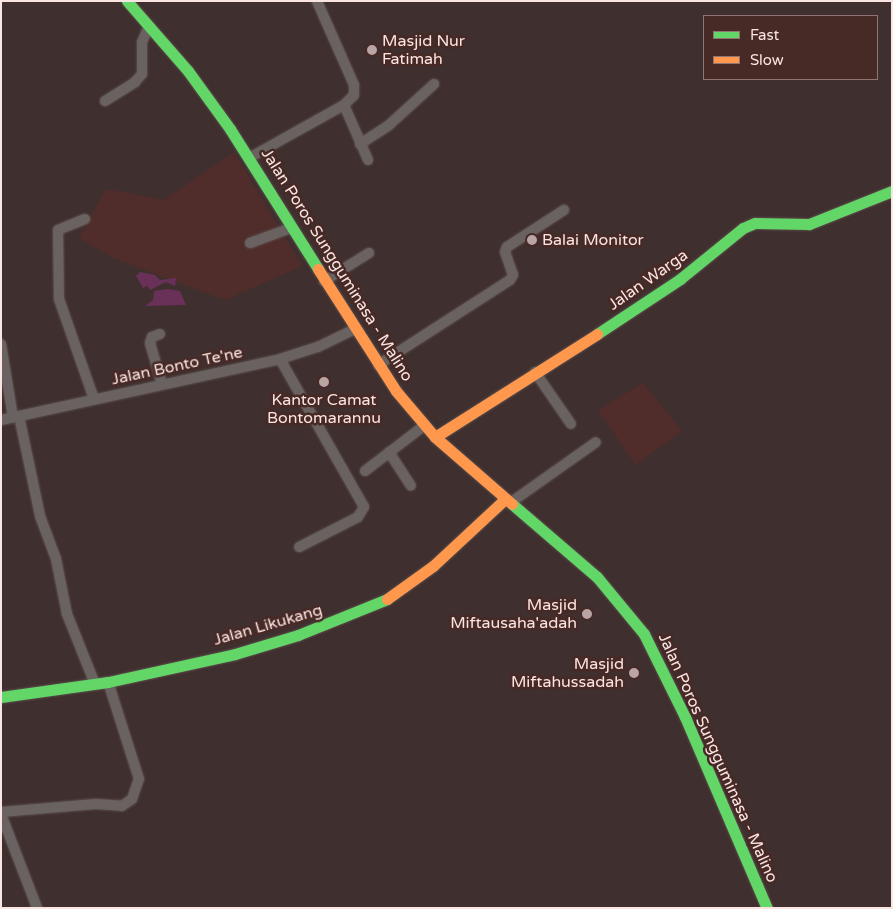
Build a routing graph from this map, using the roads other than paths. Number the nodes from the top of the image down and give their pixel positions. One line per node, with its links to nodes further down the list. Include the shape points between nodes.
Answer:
1 (127, 1): 3 (main road, Jalan Poros Sungguminasa - Malino)
2 (317, 1): 6 (street, via 354,85 354,95)
3 (149, 26): 5 (street, via 142,42 142,74); 8 (main road, Jalan Poros Sungguminasa - Malino, via 188,71)
4 (434, 84): 7 (street, via 389,125)
5 (105, 101)
6 (344, 105): 7 (street); 8 (street)
7 (360, 144): 9 (street)
8 (249, 158): 13 (main road, Jalan Poros Sungguminasa - Malino)
9 (368, 160)
10 (892, 191): 22 (main road, Jalan Warga, via 809,224 756,223 743,228 680,279)
11 (564, 210): 21 (street, via 507,247 505,252 513,274 510,280)
12 (84, 219): 24 (street, via 58,230 59,300)
13 (291, 228): 14 (street); 16 (main road, Jalan Poros Sungguminasa - Malino)
14 (250, 243)
15 (368, 253): 16 (street)
16 (324, 281): 17 (main road, Jalan Poros Sungguminasa - Malino)
17 (354, 328): 20 (street, Jalan Bonto Te'ne, via 318,348); 21 (main road, Jalan Poros Sungguminasa - Malino)
18 (160, 334): 23 (street, via 152,337 150,342)
19 (1, 344): 25 (street)
20 (280, 359): 23 (street, Jalan Bonto Te'ne); 35 (street, via 364,507 358,516)
21 (378, 365): 28 (main road, Jalan Poros Sungguminasa - Malino)
22 (535, 372): 27 (street); 29 (main road, Jalan Warga)
23 (162, 384): 24 (street, Jalan Bonto Te'ne)
24 (94, 400): 25 (street, Jalan Bonto Te'ne)
25 (16, 416): 26 (street, Jalan Bonto Te'ne); 37 (street, via 40,516 56,559 67,614)
26 (1, 420)
27 (571, 424)
28 (425, 425): 29 (main road, Jalan Poros Sungguminasa - Malino); 31 (street)
29 (435, 437): 34 (main road, Jalan Poros Sungguminasa - Malino)
30 (596, 442): 34 (street)
31 (389, 452): 32 (street); 33 (street)
32 (364, 471)
33 (411, 486)
34 (508, 501): 36 (main road, Jalan Likukang, via 433,566 390,598 367,609 236,654); 41 (main road, Jalan Poros Sungguminasa - Malino, via 597,577 644,634 685,717)
35 (299, 547)
36 (108, 682): 37 (main road, Jalan Likukang); 39 (street, via 139,778 132,799 122,806 96,804)
37 (95, 684): 38 (main road, Jalan Likukang)
38 (1, 697)
39 (1, 813): 40 (street)
40 (36, 908)
41 (767, 908)

